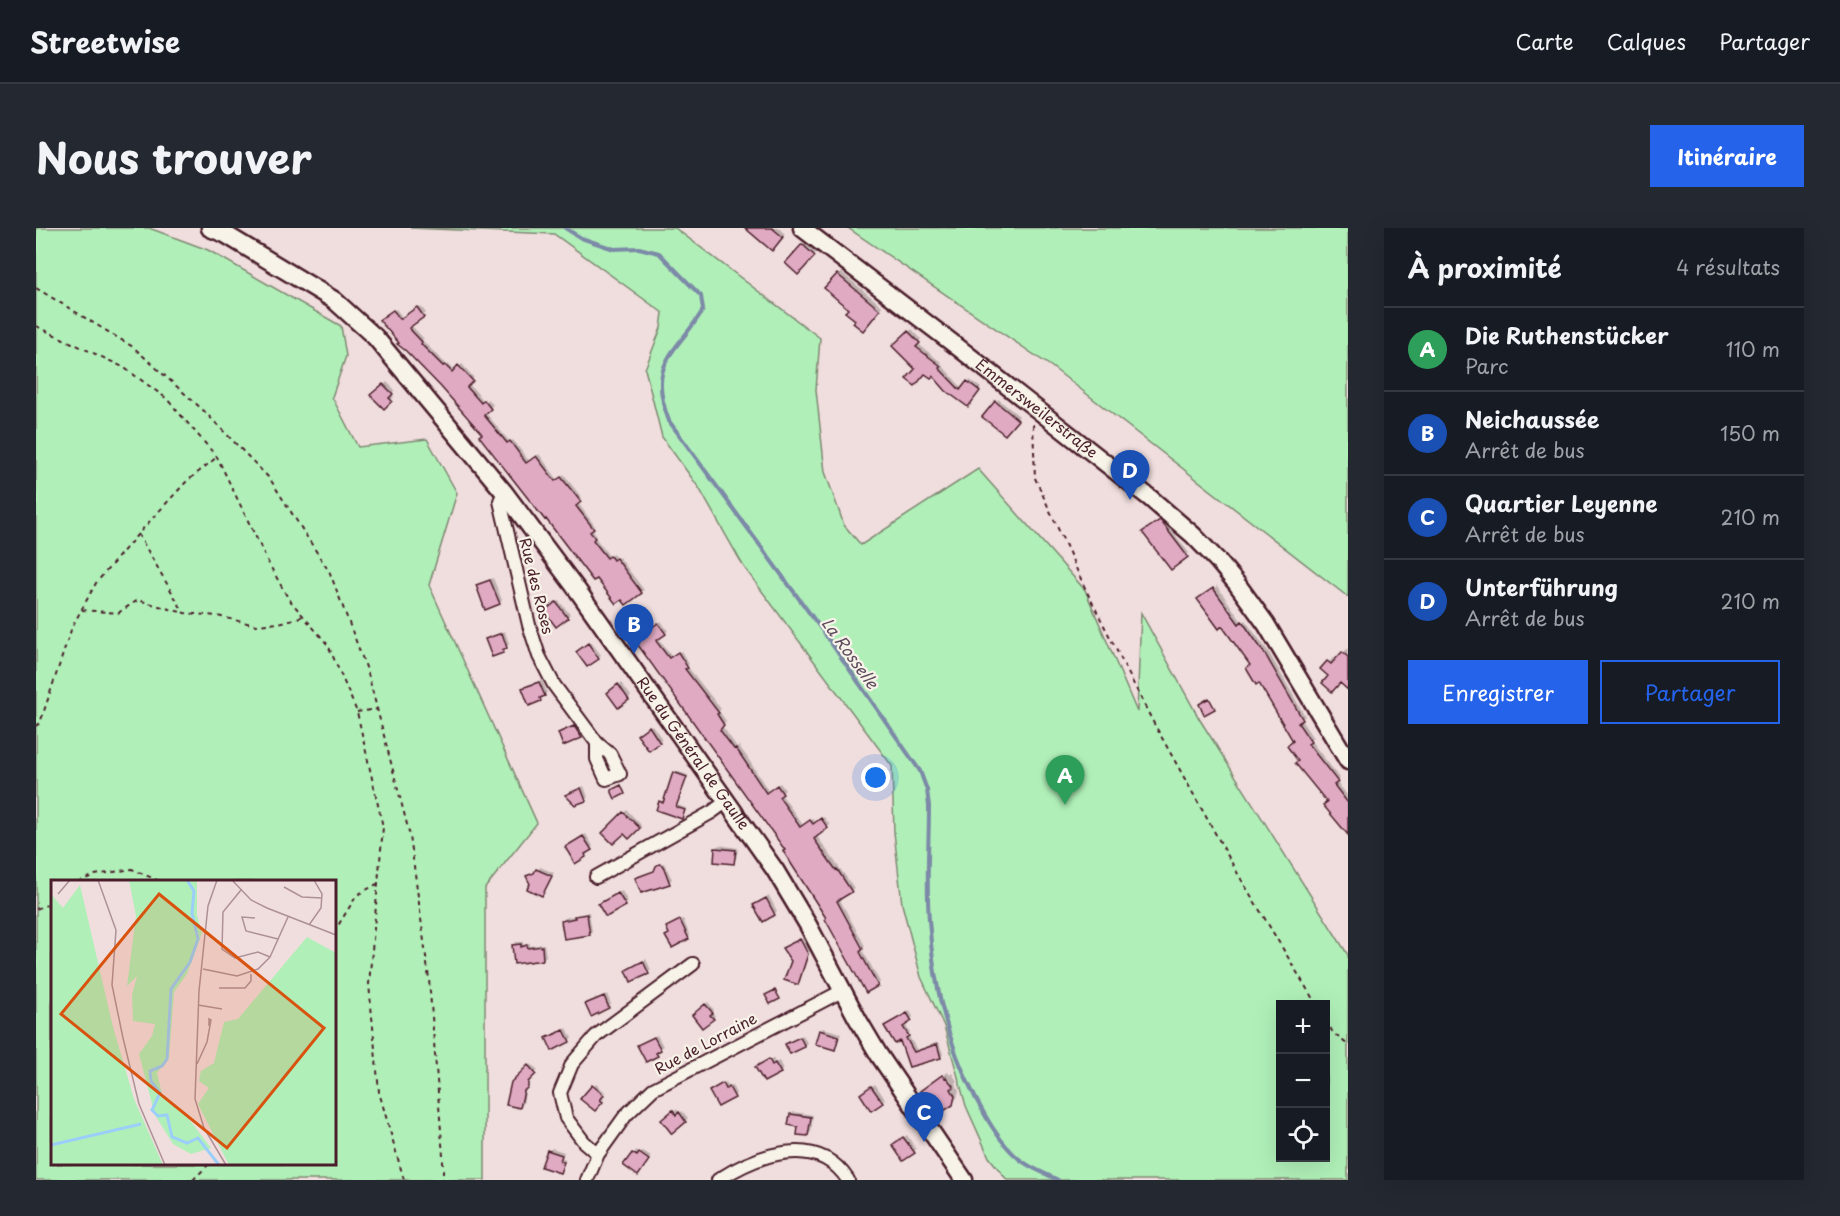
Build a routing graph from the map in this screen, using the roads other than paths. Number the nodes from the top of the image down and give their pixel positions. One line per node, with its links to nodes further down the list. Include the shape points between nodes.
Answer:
1 (210, 228): 3 (main road, Rue du Général de Gaulle, via 334,300 375,337)
2 (802, 228): 5 (main road, Emmersweilerstraße, via 1193,535 1266,624)
3 (504, 492): 4 (street, Rue des Roses, via 500,501 539,656 554,685); 6 (main road, Rue du Général de Gaulle)
4 (597, 743)
5 (1348, 761)
6 (727, 801): 7 (street); 9 (main road, Rue du Général de Gaulle, via 775,870)
7 (596, 876)
8 (693, 964): 10 (street, via 596,1036 572,1064 560,1093 566,1118)
9 (842, 991): 10 (street, Rue de Lorraine, via 653,1089 626,1115); 14 (main road, Rue du Général de Gaulle, via 879,1055)
10 (598, 1154): 11 (street, Rue de Lorraine)
11 (587, 1180)
12 (718, 1180): 13 (street, via 758,1159 797,1151 828,1159)
13 (848, 1180)
14 (964, 1180)

